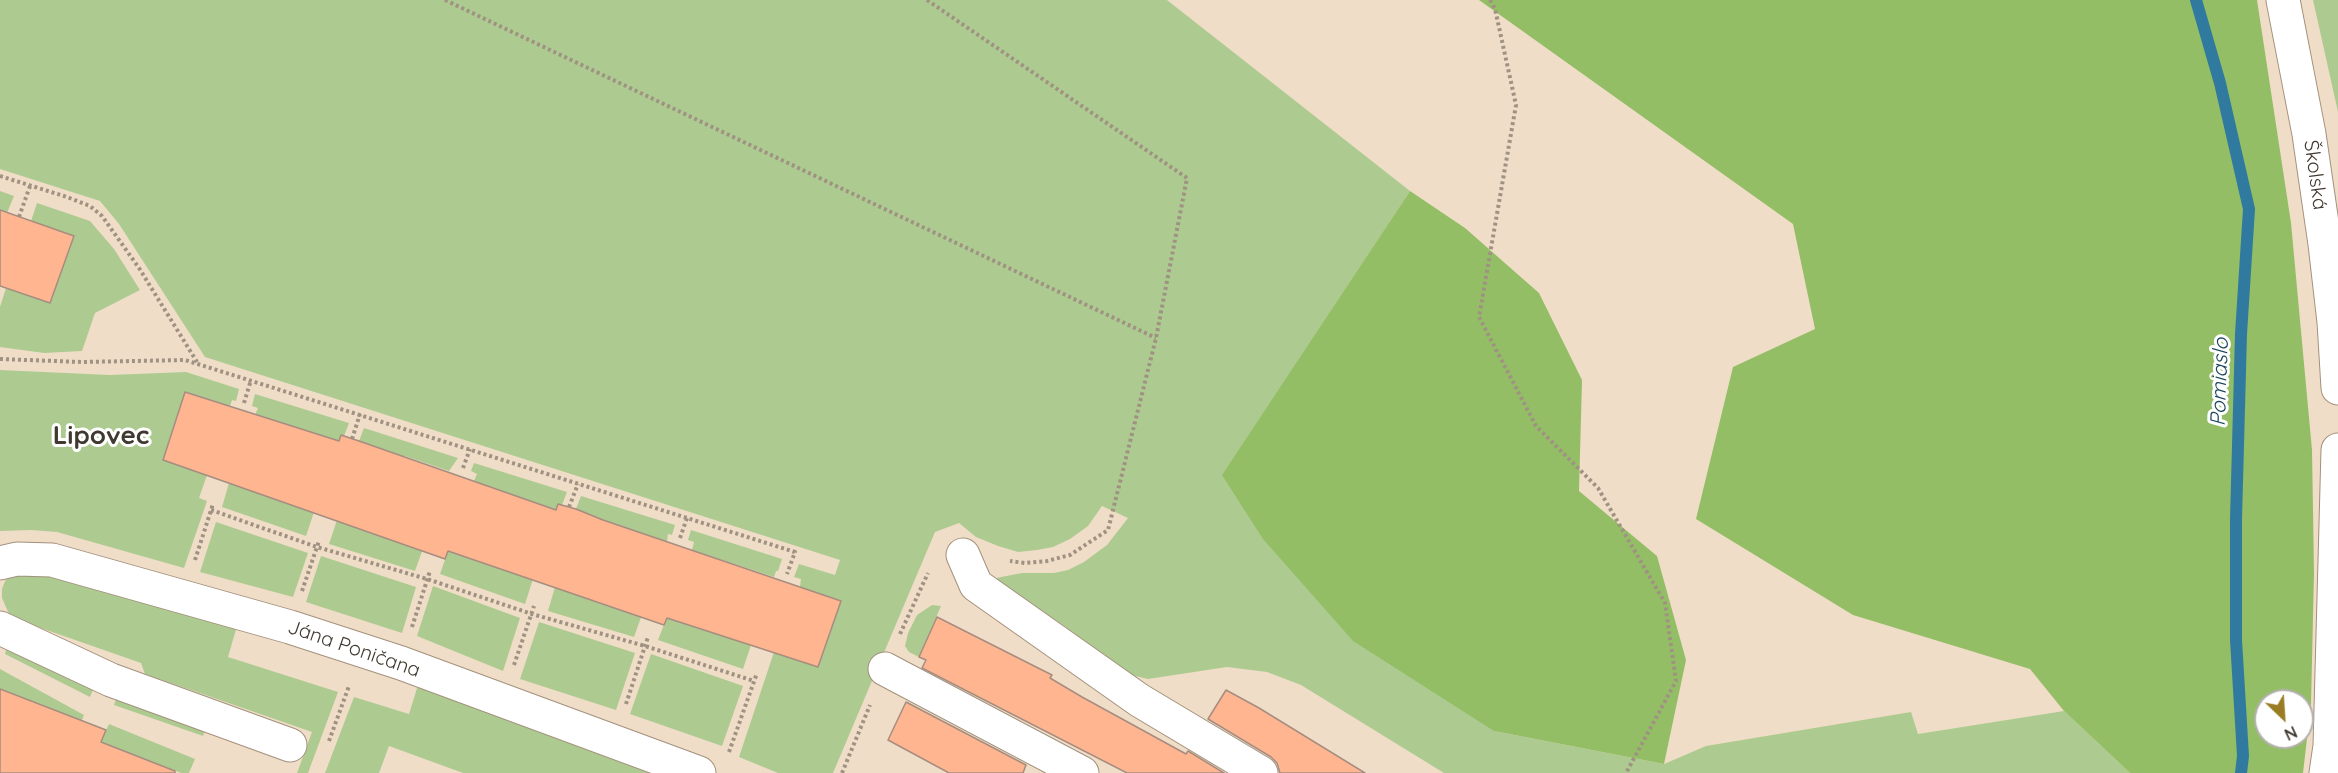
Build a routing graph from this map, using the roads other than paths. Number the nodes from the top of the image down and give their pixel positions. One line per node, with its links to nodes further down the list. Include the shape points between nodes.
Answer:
1 (2283, 0): 2 (street, Školská, via 2309,134 2334,322)
2 (2338, 388)
3 (2338, 450): 12 (street)
4 (963, 555): 11 (street, via 976,585 1139,700)
5 (0, 563): 9 (street, Jána Poničana, via 17,559 52,560 290,627 614,741)
6 (0, 628): 8 (street, via 111,680)
7 (885, 669): 10 (street)
8 (290, 745)
9 (712, 768)
10 (1082, 773)
11 (1261, 773)
12 (2326, 773)

